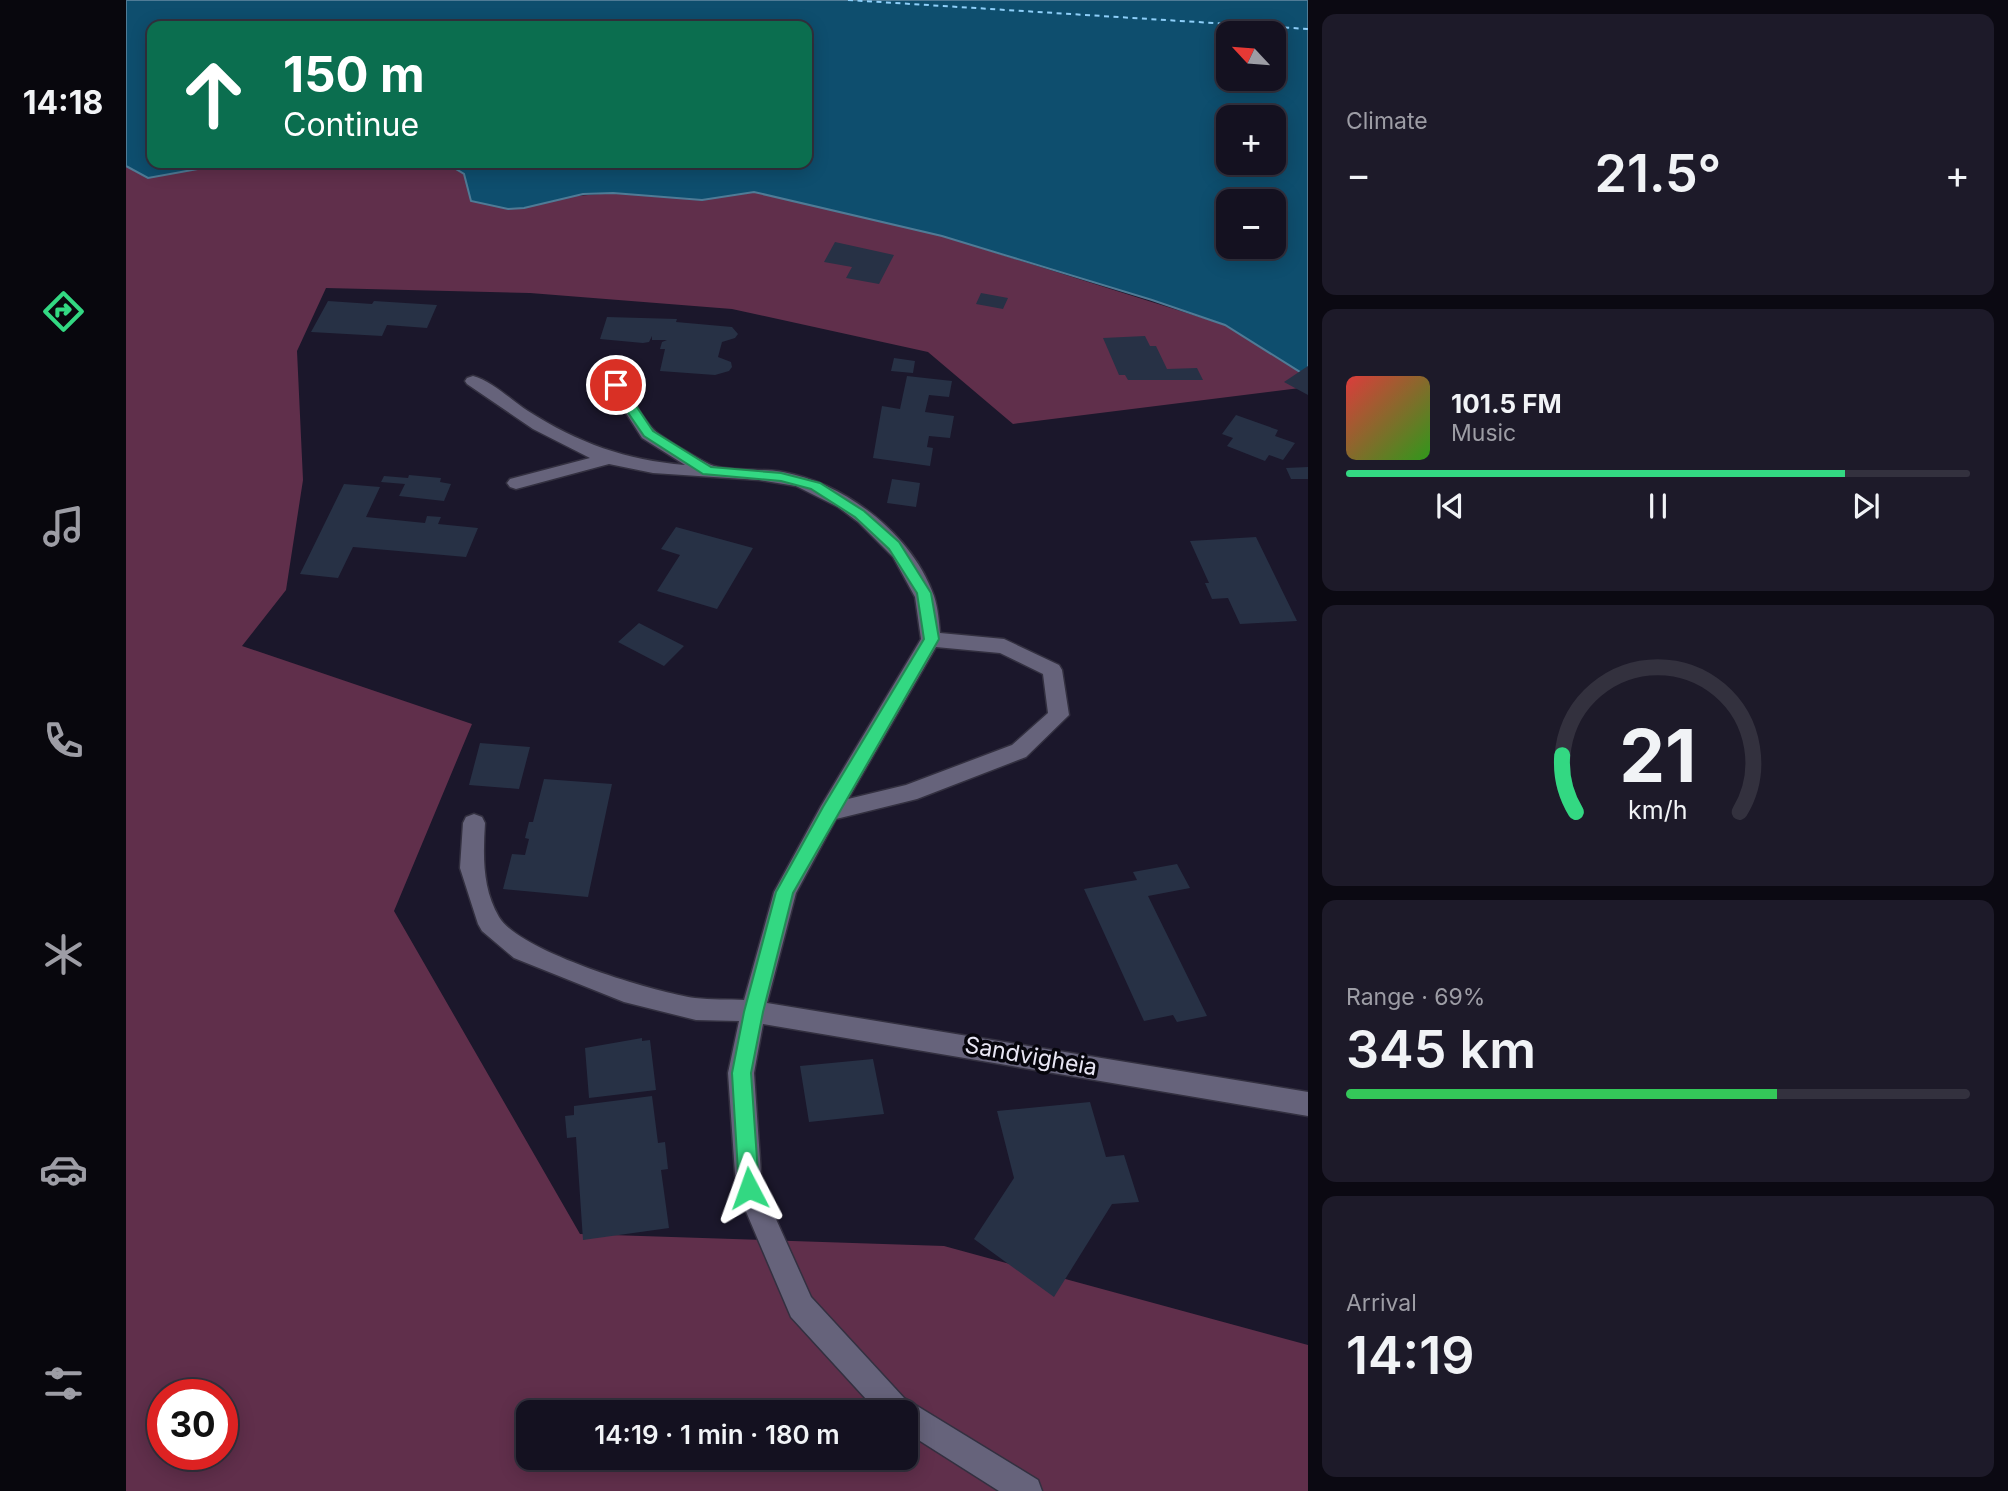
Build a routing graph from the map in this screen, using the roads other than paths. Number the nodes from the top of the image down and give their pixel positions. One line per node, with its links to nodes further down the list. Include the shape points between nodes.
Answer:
1 (473, 381): 3 (street, via 536,425)
2 (616, 385): 4 (street, via 648,434)
3 (610, 458): 4 (street); 5 (street)
4 (718, 474): 6 (street, via 781,477 816,486 860,514 894,546 924,593)
5 (516, 483)
6 (931, 639): 7 (street); 7 (street, via 1004,646 1052,670 1059,715 1019,751 909,793)
7 (829, 812): 9 (street, via 785,892)
8 (474, 823): 9 (street, Sandvigheia, via 471,868 490,924 522,951 624,992 696,1009)
9 (753, 1012): 10 (street, Sandvigheia); 11 (street, via 741,1073 749,1188 801,1307)
10 (1308, 1104)
11 (887, 1400)
12 (918, 1423): 13 (street)
13 (1027, 1491)

